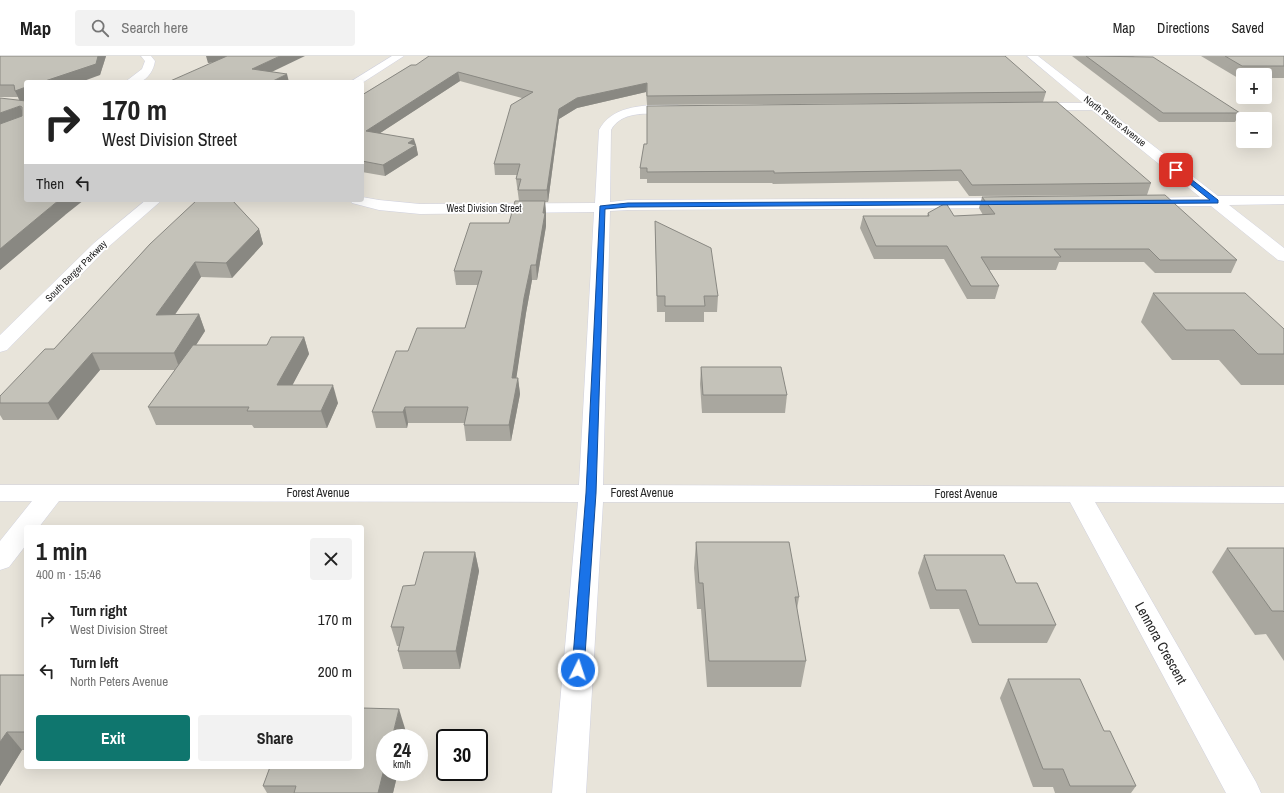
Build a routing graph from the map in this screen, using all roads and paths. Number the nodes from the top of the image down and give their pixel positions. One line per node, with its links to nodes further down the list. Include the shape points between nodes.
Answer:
1 (146, 56): 4 (street, via 150,61 149,67)
2 (399, 56): 5 (street)
3 (1032, 56): 6 (street, North Peters Avenue)
4 (133, 80)
5 (359, 80)
6 (1096, 106): 7 (street); 13 (street, North Peters Avenue)
7 (1025, 107)
8 (693, 109): 15 (street, via 642,111 620,116 608,123 605,130)
9 (1284, 200): 13 (street)
10 (153, 202): 17 (street, South Berger Parkway, via 100,246)
11 (364, 202): 15 (street, West Division Street, via 415,208)
12 (1129, 202): 13 (street)
13 (1216, 202): 16 (street, North Peters Avenue)
14 (1026, 203): 15 (street, West Division Street)
15 (602, 207): 20 (street)
16 (1284, 256)
17 (0, 346)
18 (0, 493): 19 (street, Forest Avenue)
19 (52, 493): 20 (street, Forest Avenue); 23 (street)
20 (591, 493): 21 (street, Forest Avenue); 26 (street)
21 (1078, 494): 22 (street, Forest Avenue); 27 (street, Lennora Crescent)
22 (1284, 496)
23 (27, 525)
24 (24, 529): 25 (street)
25 (0, 560)
26 (569, 793)
27 (1244, 793)

